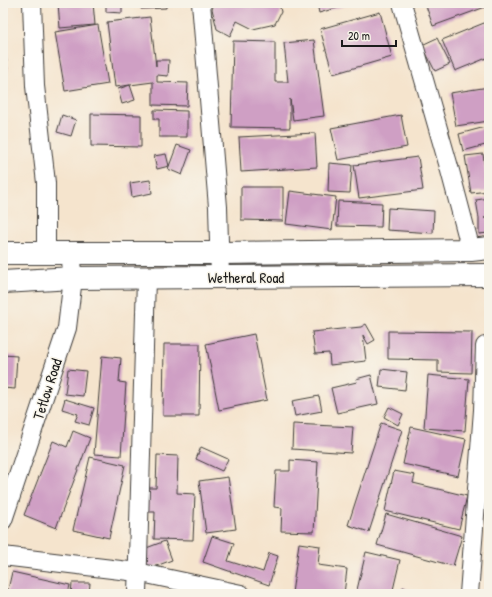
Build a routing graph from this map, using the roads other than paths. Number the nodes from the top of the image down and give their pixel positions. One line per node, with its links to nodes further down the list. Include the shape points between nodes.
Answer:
1 (32, 3): 6 (street, via 35,86 46,183)
2 (202, 3): 7 (street)
3 (402, 3): 4 (street, via 449,167)
4 (480, 249): 7 (main road, Wetheral Road)
5 (3, 253): 6 (main road, Wetheral Road)
6 (46, 253): 8 (main road, Wetheral Road)
7 (220, 253): 8 (main road, Wetheral Road); 10 (street)
8 (70, 254): 11 (street, Tetlow Road)
9 (489, 276): 10 (main road, Wetheral Road)
10 (220, 277): 12 (main road, Wetheral Road)
11 (73, 278): 12 (main road, Wetheral Road); 13 (main road, Wetheral Road); 15 (street, Tetlow Road, via 67,328)
12 (146, 278): 17 (street)
13 (3, 282)
14 (485, 346): 20 (street, via 483,410)
15 (3, 520)
16 (3, 556): 17 (street)
17 (137, 572): 18 (street); 19 (street)
18 (137, 594)
19 (241, 594)
20 (469, 594)

